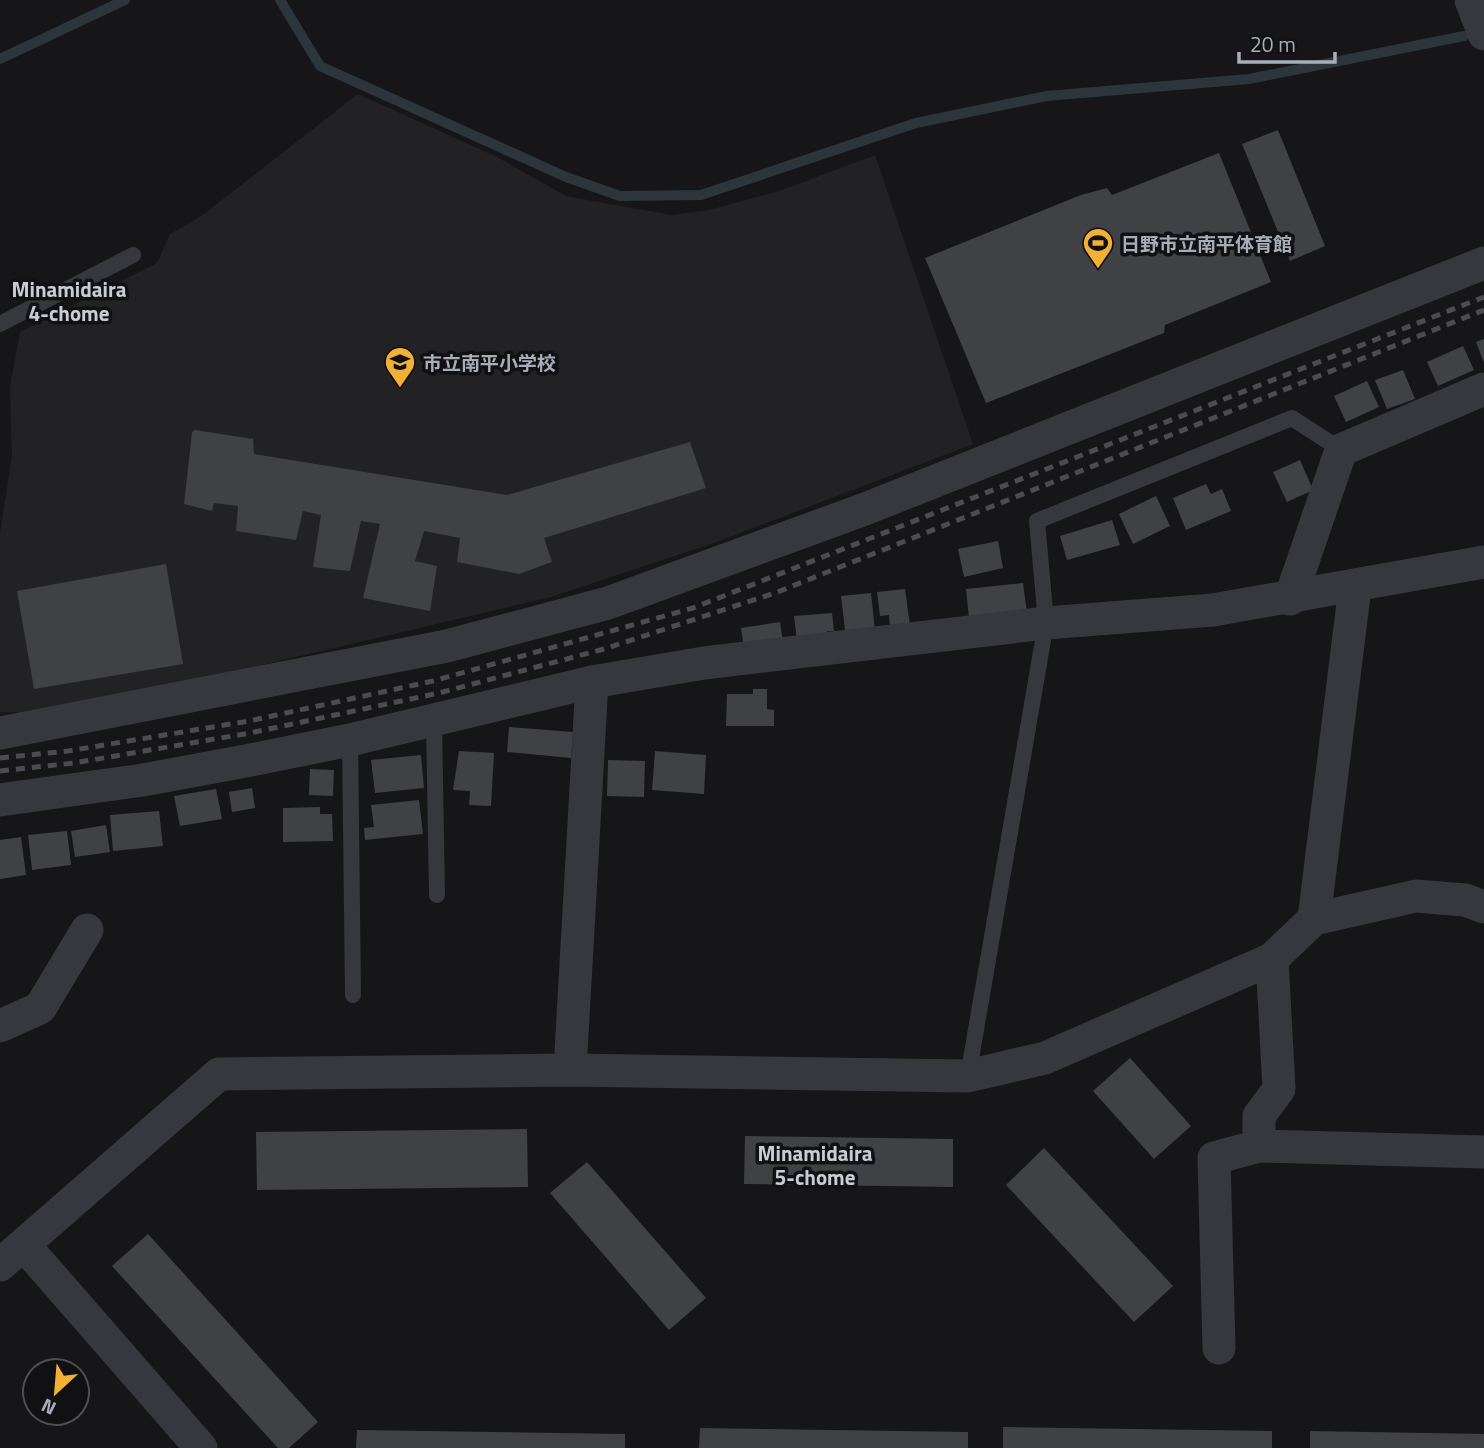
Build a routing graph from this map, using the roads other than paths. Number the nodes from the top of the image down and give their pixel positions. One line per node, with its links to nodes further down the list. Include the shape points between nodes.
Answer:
1 (1471, 0): 2 (street)
2 (1484, 34)
3 (133, 256): 5 (lane)
4 (1484, 263): 14 (street, via 865,509 608,603 447,646)
5 (0, 324)
6 (1484, 389): 7 (street)
7 (1341, 450): 10 (street); 11 (lane, via 1292,418 1037,521)
8 (1484, 562): 9 (street)
9 (1355, 587): 10 (street); 19 (street)
10 (1290, 599): 11 (street)
11 (1046, 623): 12 (street, via 704,663); 25 (lane)
12 (592, 682): 13 (street); 24 (street)
13 (434, 721): 15 (street); 17 (lane)
14 (0, 733)
15 (350, 740): 16 (street, via 144,780); 22 (lane)
16 (0, 800)
17 (437, 895)
18 (1484, 907): 19 (street, via 1465,900 1416,896)
19 (1314, 919): 21 (street)
20 (87, 930): 23 (street, via 40,1008)
21 (1272, 959): 25 (street, via 1045,1058); 26 (street, via 1279,1089 1259,1116)
22 (353, 995)
23 (0, 1026)
24 (570, 1070): 25 (street); 28 (street, via 219,1074)
25 (968, 1076)
26 (1259, 1146): 27 (street); 29 (street, via 1214,1158)
27 (1484, 1152)
28 (12, 1255): 30 (street)
29 (1219, 1348)
30 (201, 1448)

